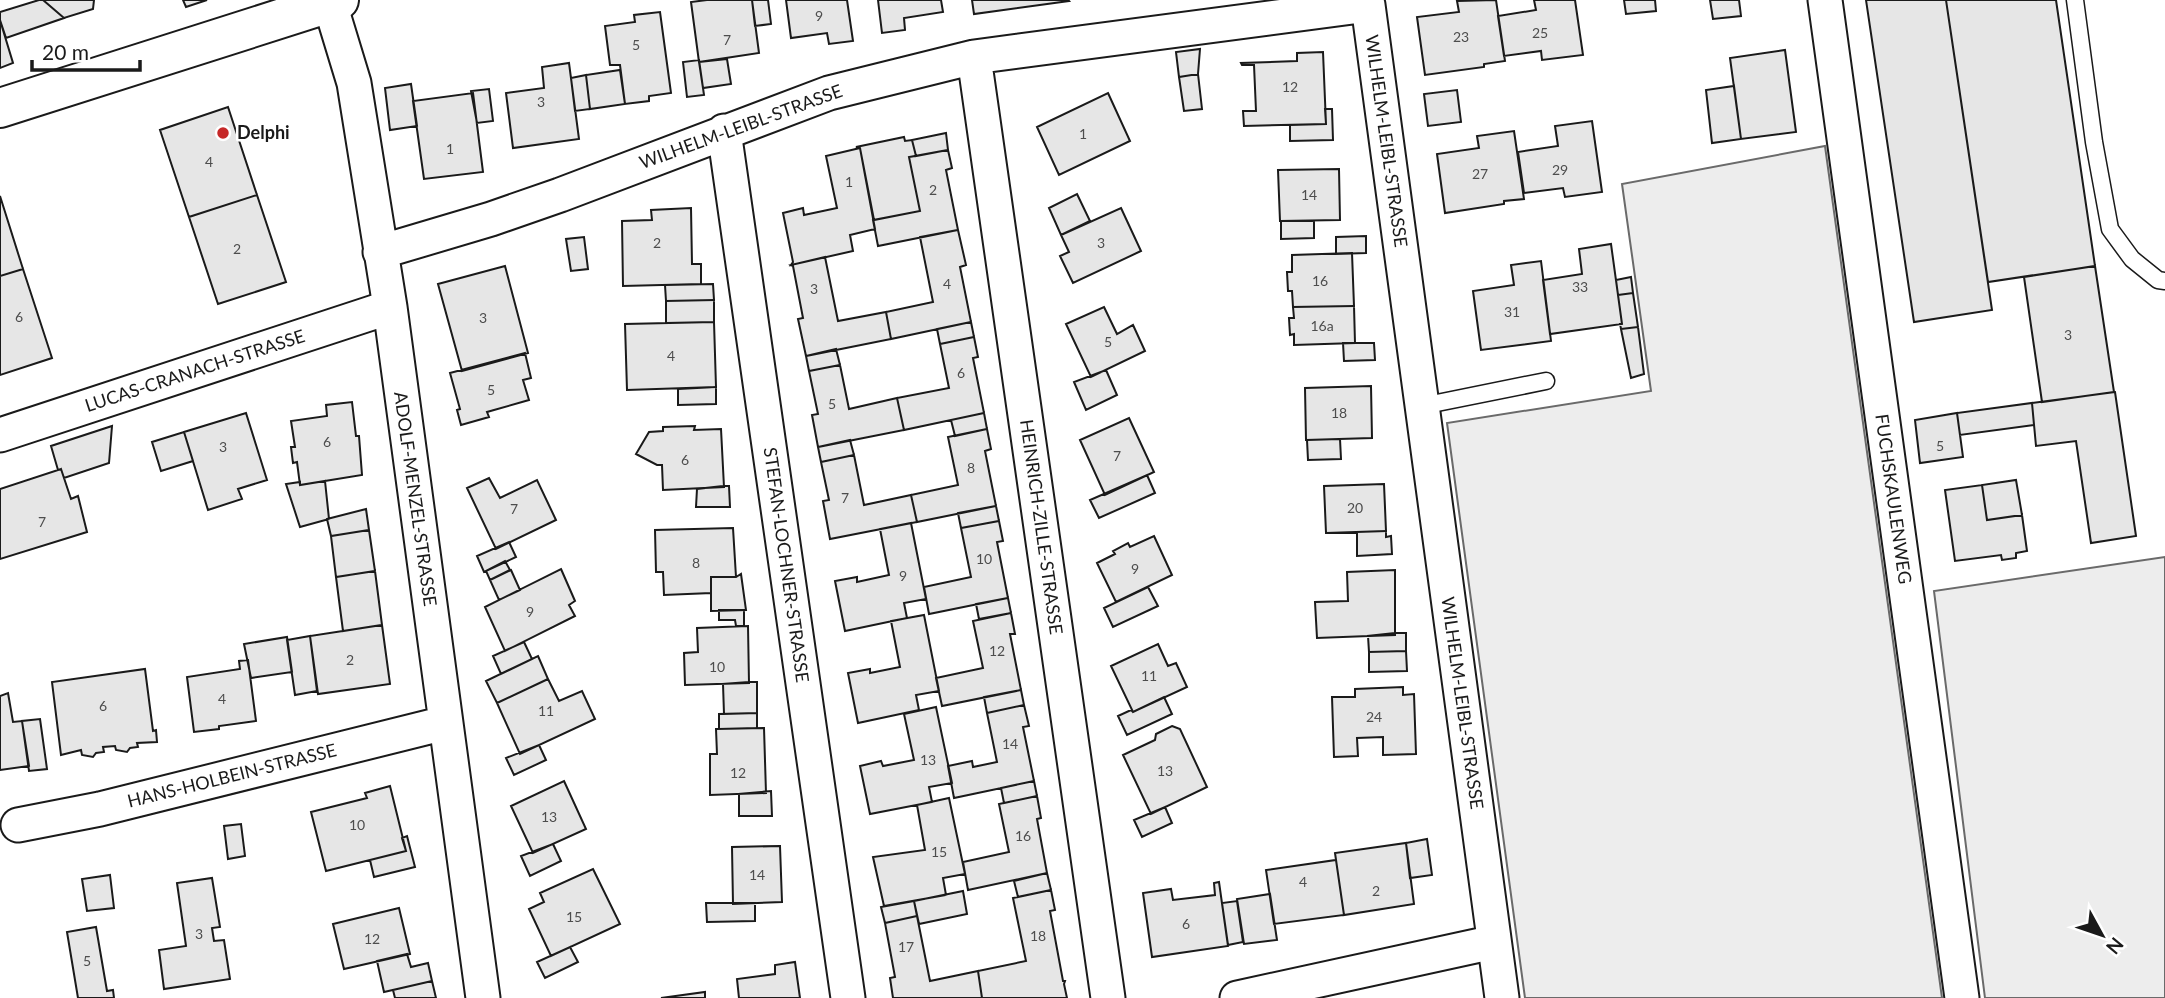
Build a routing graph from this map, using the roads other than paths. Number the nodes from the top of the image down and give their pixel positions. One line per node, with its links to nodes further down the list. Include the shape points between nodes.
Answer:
1 (1825, 0): 22 (street, FUCHSKAULENWEG)
2 (2075, 0): 9 (lane, via 2110,229 2132,259)
3 (332, 1): 6 (street); 8 (street, ADOLF-MENZEL-STRASSE, via 355,83)
4 (1367, 3): 5 (street, WILHELM-LEIBL-STRASSE); 12 (street, WILHELM-LEIBL-STRASSE)
5 (974, 57): 7 (street, WILHELM-LEIBL-STRASSE, via 829,93); 19 (street, HEINRICH-ZILLE-STRASSE)
6 (0, 108)
7 (724, 131): 8 (street, WILHELM-LEIBL-STRASSE, via 491,219); 18 (street, STEFAN-LOCHNER-STRASSE)
8 (380, 252): 10 (street, ADOLF-MENZEL-STRASSE)
9 (2165, 281)
10 (390, 307): 13 (street, LUCAS-CRANACH-STRASSE); 14 (street, ADOLF-MENZEL-STRASSE)
11 (1546, 380): 12 (lane)
12 (1422, 406): 16 (street, WILHELM-LEIBL-STRASSE)
13 (0, 435)
14 (446, 723): 15 (street, HANS-HOLBEIN-STRASSE); 17 (street, ADOLF-MENZEL-STRASSE)
15 (18, 825)
16 (1494, 942): 20 (street); 21 (street, WILHELM-LEIBL-STRASSE)
17 (483, 998)
18 (848, 998)
19 (1108, 998)
20 (1237, 998)
21 (1502, 998)
22 (1962, 998)

